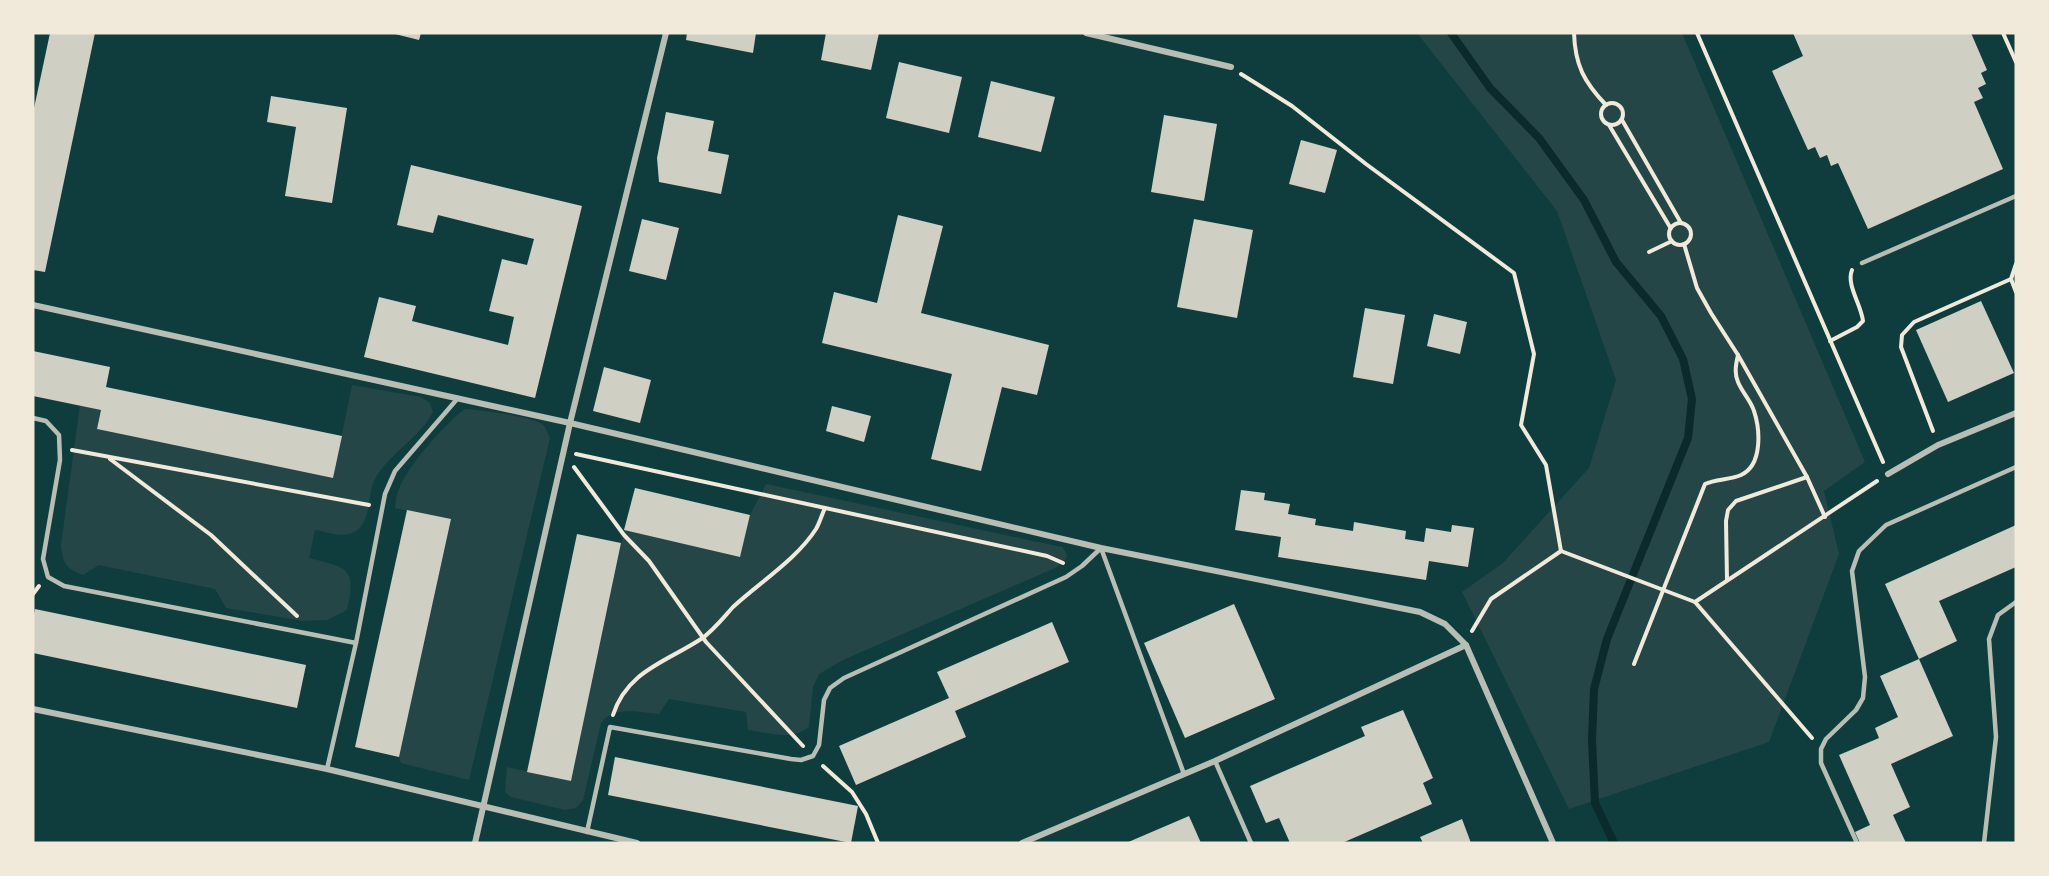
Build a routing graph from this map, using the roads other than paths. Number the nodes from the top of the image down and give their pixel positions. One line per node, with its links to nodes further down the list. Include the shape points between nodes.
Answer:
1 (666, 33): 10 (street)
2 (1086, 33): 3 (street)
3 (1230, 67)
4 (2016, 196): 5 (lane)
5 (1862, 262)
6 (33, 305): 7 (street)
7 (458, 398): 10 (street); 15 (lane, via 395,471 383,507)
8 (2016, 413): 12 (street, via 1938,445)
9 (33, 418): 15 (lane, via 46,421 59,435 60,460 43,559 48,577 64,586)
10 (570, 423): 13 (street); 21 (street)
11 (2016, 467): 28 (lane, via 1886,525 1860,551 1852,571 1865,677 1863,698 1826,739 1821,750 1821,763)
12 (1888, 474)
13 (1101, 548): 16 (street, via 1420,612 1445,624); 20 (lane); 22 (lane, via 1066,577 844,678 830,688 824,700 819,745 813,756 791,759 610,727)
14 (2016, 602): 29 (lane, via 1998,615 1989,639 1996,737)
15 (356, 643): 19 (lane)
16 (1466, 645): 18 (street); 27 (street)
17 (33, 709): 19 (street)
18 (1215, 761): 20 (street); 26 (lane)
19 (327, 769): 21 (street)
20 (1184, 774): 25 (street)
21 (482, 807): 22 (street); 23 (street)
22 (586, 832): 24 (street)
23 (475, 843)
24 (637, 843)
25 (1022, 843)
26 (1251, 843)
27 (1553, 843)
28 (1857, 843)
29 (1984, 843)

